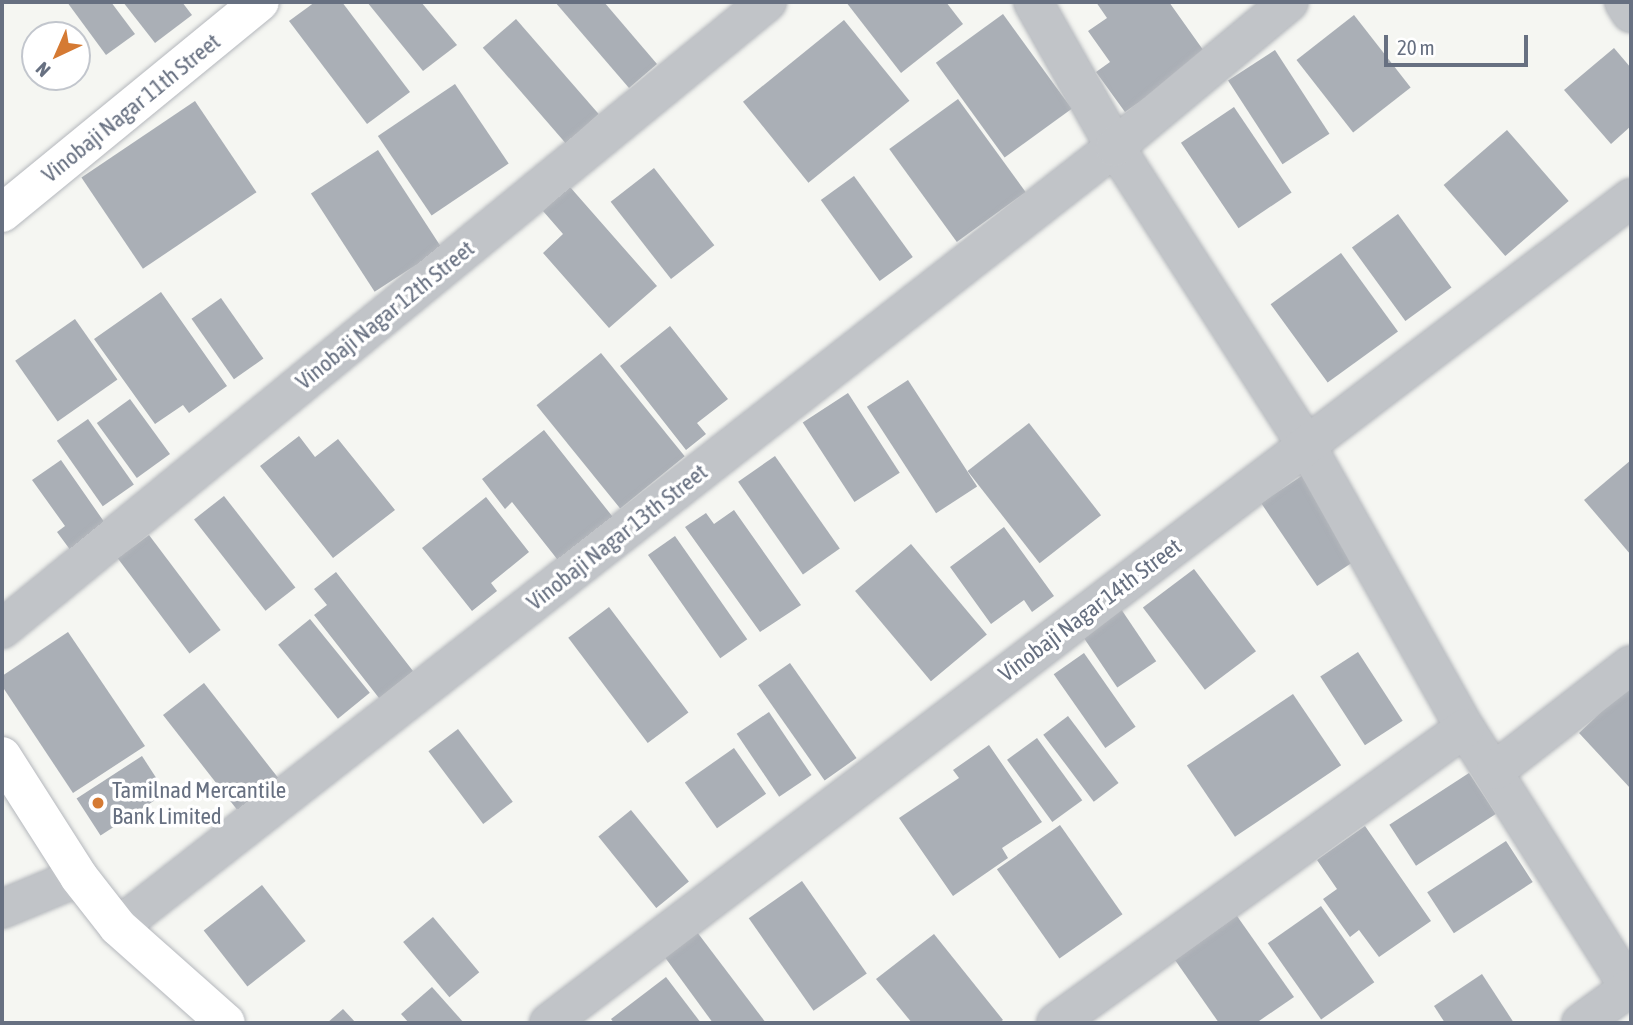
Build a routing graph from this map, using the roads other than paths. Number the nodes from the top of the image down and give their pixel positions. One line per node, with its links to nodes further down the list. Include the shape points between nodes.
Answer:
1 (260, 2): 9 (street, Vinobaji Nagar 11th Street)
2 (767, 2): 11 (street, Vinobaji Nagar 12th Street)
3 (1032, 2): 7 (street)
4 (1289, 2): 7 (street, Vinobaji Nagar 13th Street)
5 (1624, 2): 6 (street)
6 (1631, 13)
7 (1115, 147): 10 (street); 18 (street, Vinobaji Nagar 13th Street)
8 (1631, 198): 10 (street, Vinobaji Nagar 14th Street)
9 (2, 213)
10 (1306, 445): 13 (street); 21 (street, Vinobaji Nagar 14th Street)
11 (2, 629)
12 (1631, 665): 15 (street)
13 (1465, 728): 15 (street); 22 (street)
14 (2, 755): 16 (street)
15 (1496, 771): 19 (street)
16 (79, 877): 17 (street); 18 (street)
17 (2, 909)
18 (118, 927): 20 (street)
19 (1630, 989): 23 (street)
20 (226, 1023)
21 (549, 1023)
22 (1056, 1023)
23 (1581, 1023)

